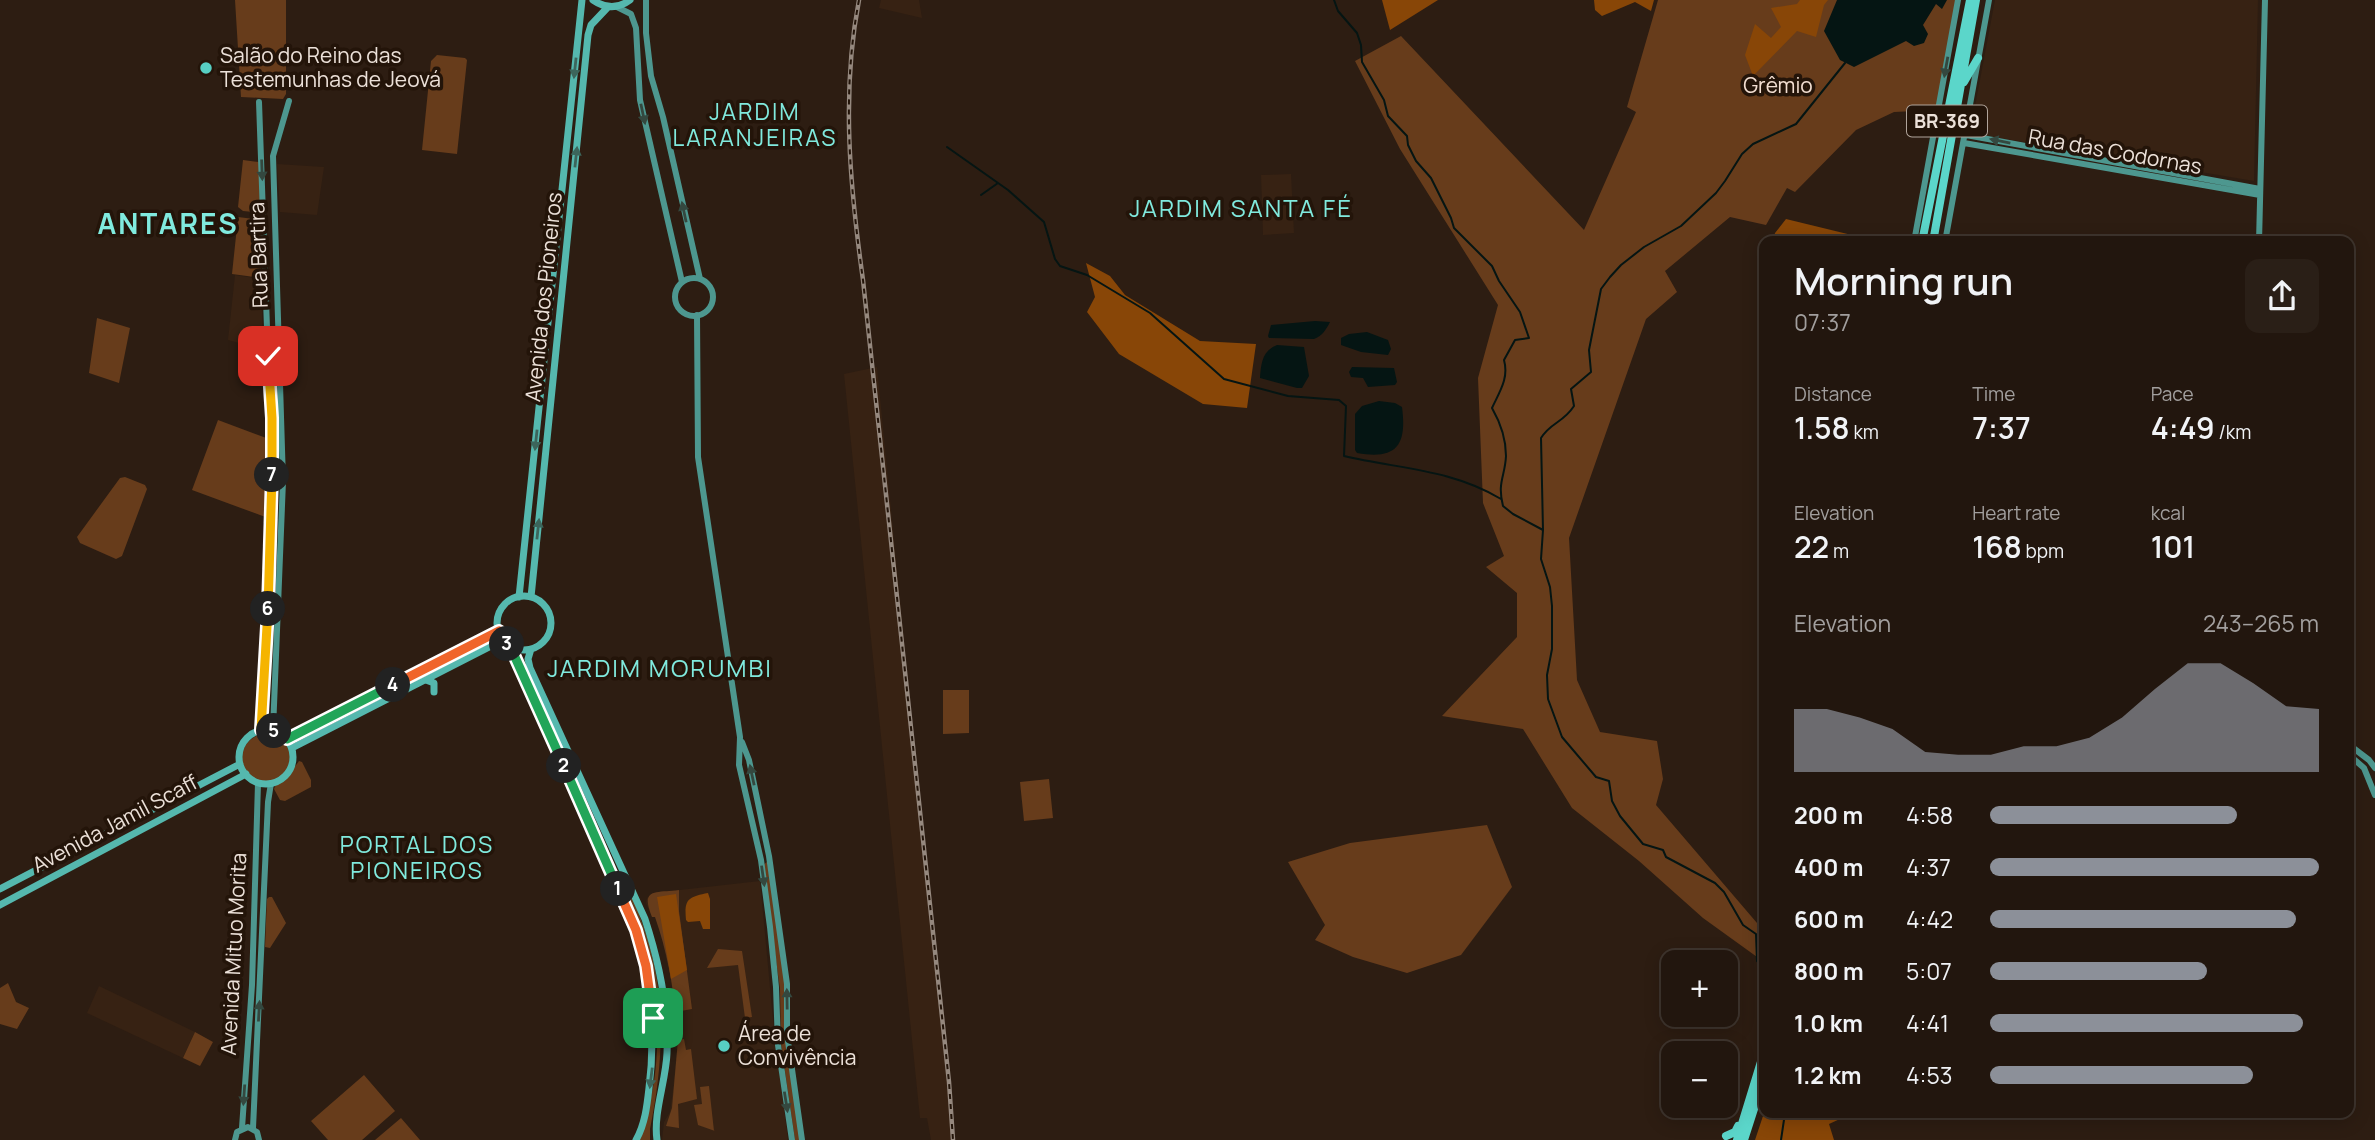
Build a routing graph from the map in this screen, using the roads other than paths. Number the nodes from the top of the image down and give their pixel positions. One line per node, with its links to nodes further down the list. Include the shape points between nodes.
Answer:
1 (582, 0): 28 (main road, Avenida dos Pioneiros, one-way to 28)
2 (593, 0): 10 (main road)
3 (630, 0): 11 (main road)
4 (646, 0): 25 (street, one-way to 4, via 652,76)
5 (1958, 0): 20 (street, one-way to 20)
6 (1970, 0): 21 (highway, BR-369)
7 (1976, 0): 15 (highway, BR-369)
8 (1989, 0): 12 (street)
9 (2265, 0): 19 (street)
10 (608, 7): 11 (main road); 29 (main road, Avenida dos Pioneiros, one-way to 10, via 588,35 590,25)
11 (617, 7): 26 (street, one-way to 26, via 631,14 636,28 640,100)
12 (1978, 58): 15 (highway); 16 (street)
13 (289, 101): 37 (street, Rua Bartira, via 273,156 283,481)
14 (260, 102): 36 (street, Rua Bartira, one-way to 36, via 272,418)
15 (1957, 104): 22 (highway, BR-369)
16 (1966, 135): 17 (street); 18 (street, Rua das Codornas, one-way to 16)
17 (1964, 143): 18 (street, Rua das Codornas); 23 (street)
18 (2103, 164): 19 (street, Rua das Codornas)
19 (2260, 192): 24 (street)
20 (1915, 236)
21 (1923, 236)
22 (1934, 236)
23 (1946, 236)
24 (2259, 236)
25 (700, 279): 26 (street); 27 (street, via 713,297 709,308)
26 (682, 282): 27 (street, via 676,292 677,304 685,313)
27 (697, 315): 38 (street, via 698,457)
28 (519, 597): 29 (main road); 30 (main road, via 502,608)
29 (531, 597): 33 (main road, via 545,607 551,622 545,639)
30 (499, 631): 31 (main road); 39 (main road)
31 (503, 640): 32 (main road); 34 (main road)
32 (510, 646): 33 (main road); 59 (main road, one-way to 59, via 636,930 646,966 653,1060 642,1130)
33 (531, 649): 60 (main road, via 530,668 655,950 667,1054)
34 (426, 680): 35 (main road, via 434,683); 40 (main road)
35 (434, 692)
36 (261, 730): 37 (main road); 43 (main road, via 246,739)
37 (273, 730): 39 (main road)
38 (740, 737): 61 (street, one-way to 61, via 739,765 761,860 770,927 778,1045); 62 (street, one-way to 38, via 769,856)
39 (287, 739): 40 (main road)
40 (292, 748): 47 (main road, via 292,766)
41 (2354, 749): 44 (street)
42 (2354, 759): 48 (street, via 2364,768)
43 (240, 764): 45 (main road); 49 (main road, Avenida Jamil Scaff)
44 (2375, 768)
45 (246, 774): 46 (main road); 50 (main road, Avenida Jamil Scaff)
46 (258, 782): 47 (main road); 54 (street, Avenida Mituo Morita, one-way to 54)
47 (271, 783): 55 (street, Avenida Mituo Morita, one-way to 47)
48 (2375, 795)
49 (0, 889)
50 (0, 905)
51 (1759, 1069): 53 (highway)
52 (1759, 1094): 64 (highway)
53 (1748, 1107): 56 (highway, via 1735,1132); 63 (highway)
54 (242, 1128): 55 (street); 57 (street)
55 (253, 1128): 58 (street)
56 (1726, 1136)
57 (235, 1140)
58 (259, 1140)
59 (635, 1140)
60 (657, 1140)
61 (792, 1140)
62 (802, 1140)
63 (1737, 1140)
64 (1744, 1140)

